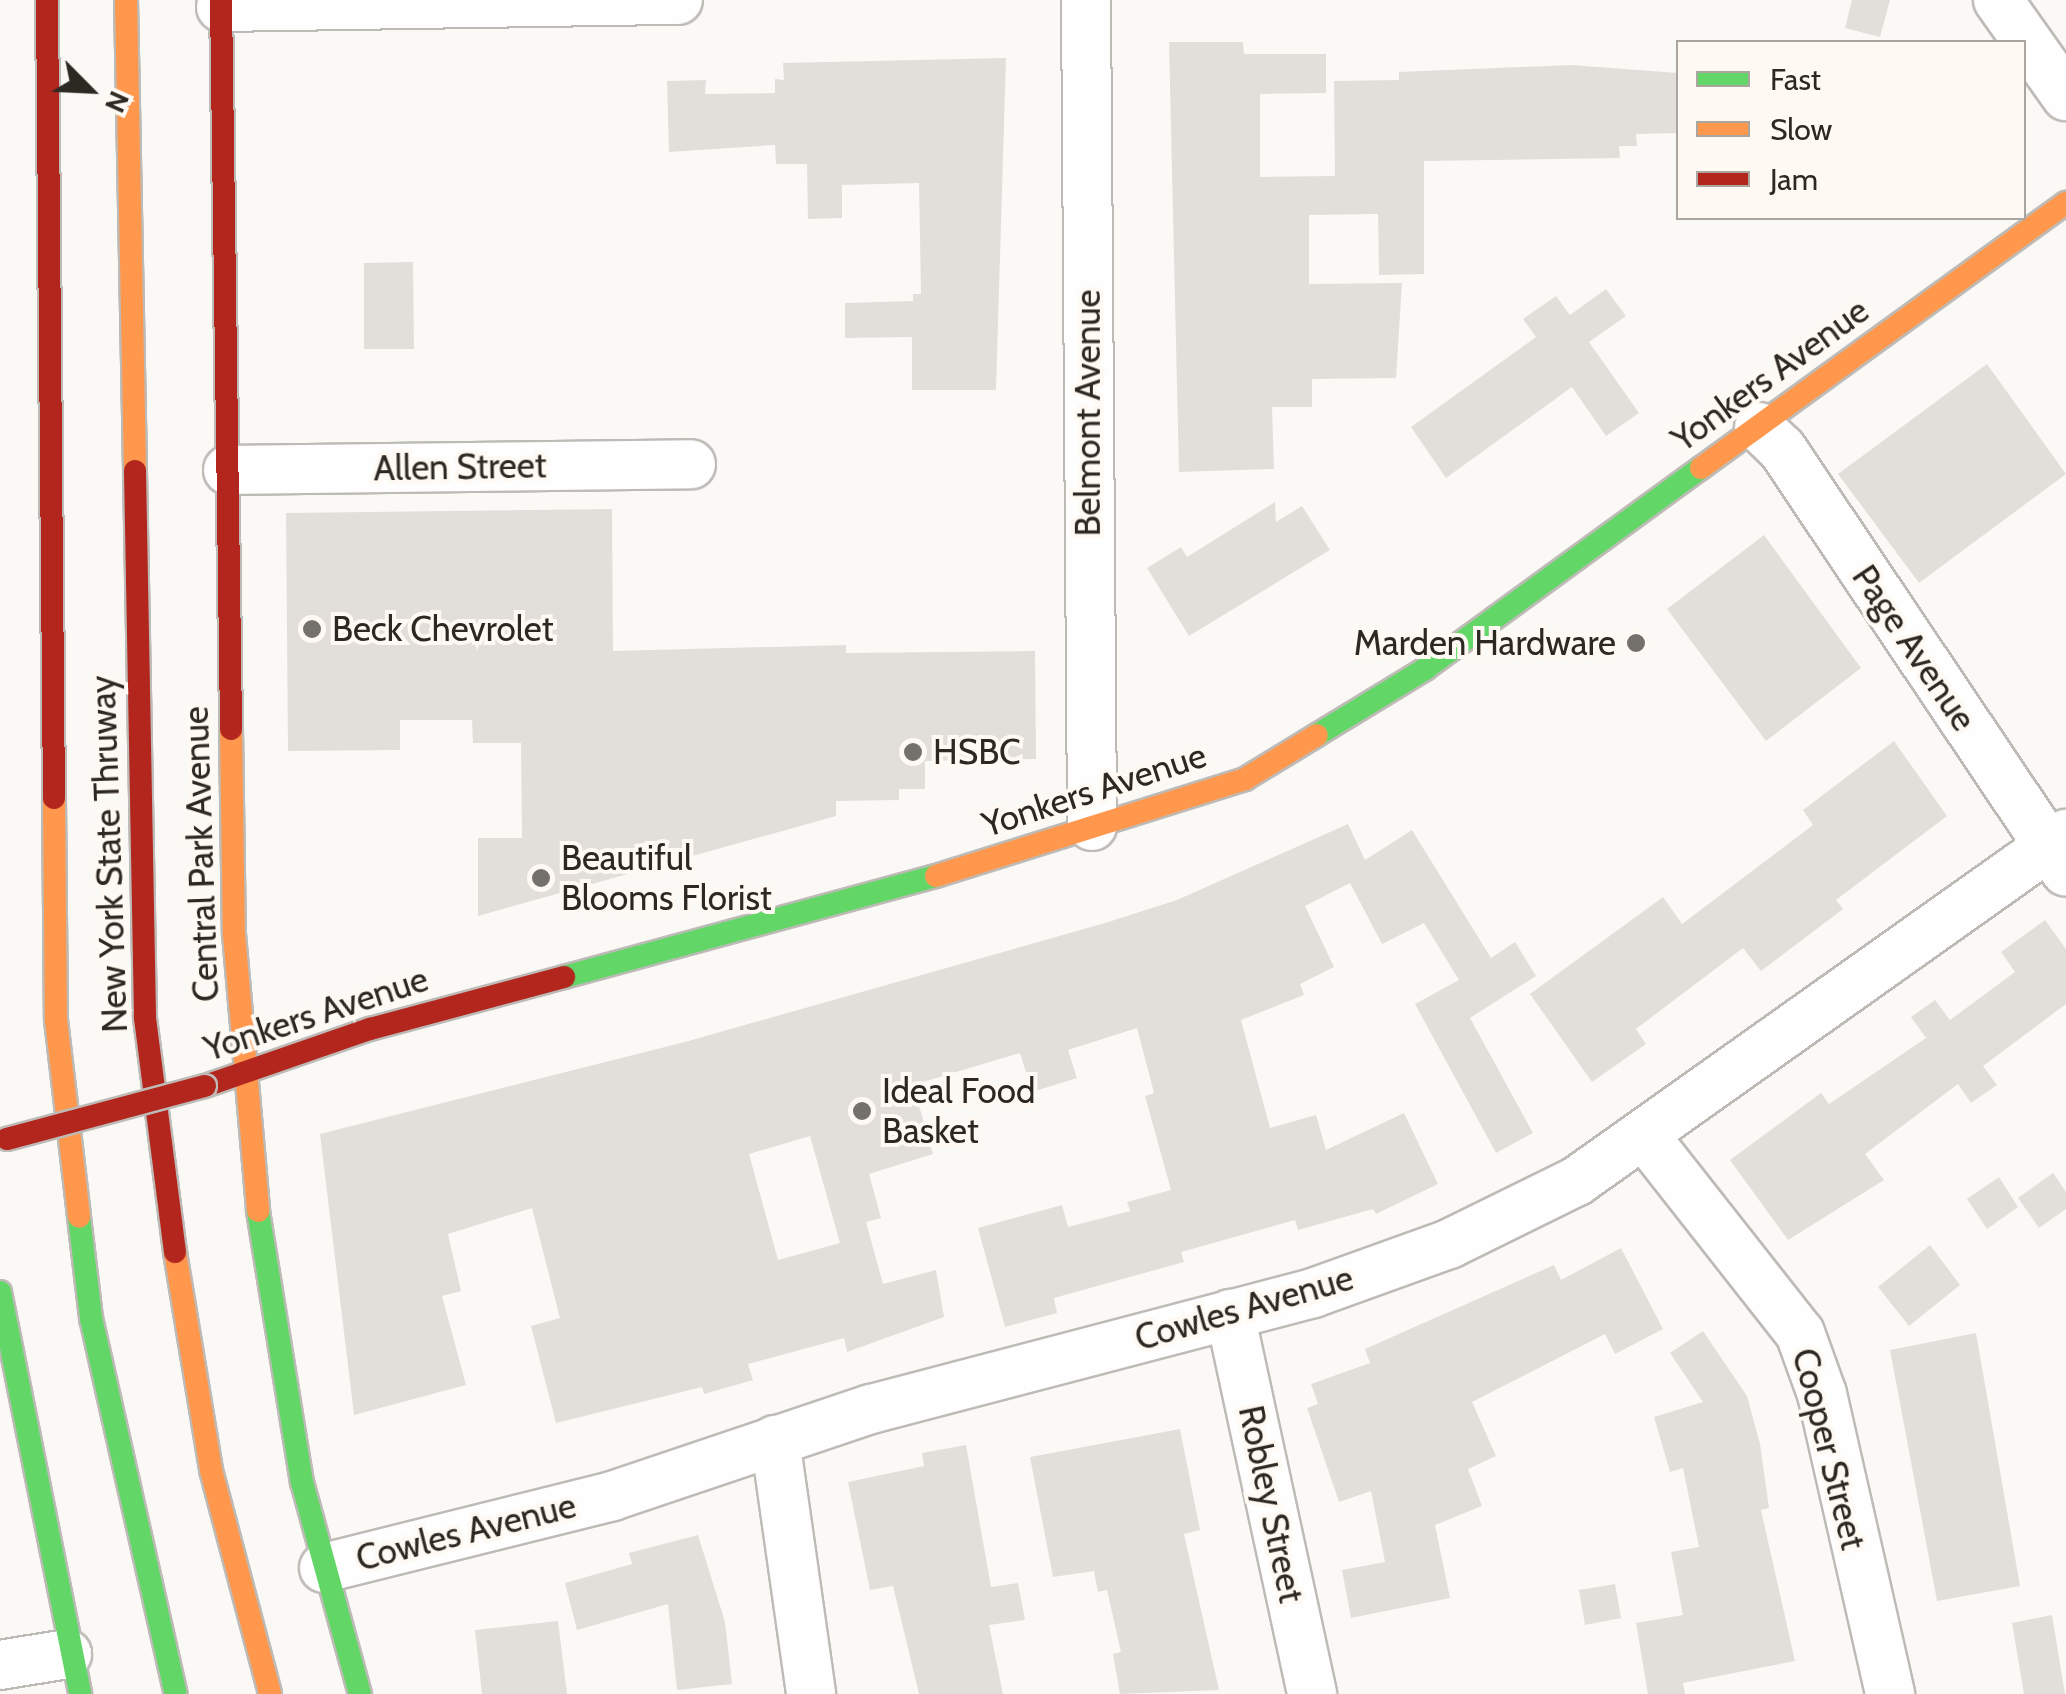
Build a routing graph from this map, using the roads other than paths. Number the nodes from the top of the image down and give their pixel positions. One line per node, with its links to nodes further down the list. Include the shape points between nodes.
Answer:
1 (48, 0): 23 (main road, New York State Thruway, via 56,1020 91,1318)
2 (126, 0): 24 (main road, New York State Thruway, via 146,1018 184,1323 211,1470)
3 (678, 0): 6 (street)
4 (1086, 0): 12 (street, Belmont Avenue)
5 (1998, 0): 7 (street)
6 (221, 3): 11 (main road, Central Park Avenue)
7 (2066, 96)
8 (2066, 204): 9 (main road, Yonkers Avenue)
9 (1759, 427): 12 (main road, Yonkers Avenue, via 1354,718 1245,779); 13 (street, Page Avenue, via 1782,449)
10 (692, 464): 11 (street, Allen Street)
11 (228, 470): 14 (main road, Central Park Avenue, via 234,934)
12 (1092, 826): 14 (main road, Yonkers Avenue, via 864,898 370,1029)
13 (2060, 851): 15 (street, Cowles Avenue)
14 (248, 1074): 16 (main road, Yonkers Avenue, bridge); 20 (main road, Central Park Avenue, via 253,1177 278,1350)
15 (1644, 1135): 18 (street, Cowles Avenue, via 1577,1181 1450,1244); 28 (street, Cooper Street, via 1800,1333 1822,1394)
16 (4, 1140)
17 (0, 1292): 22 (main road)
18 (1230, 1314): 19 (street, Cowles Avenue); 27 (street, Robley Street)
19 (775, 1440): 20 (street, Cowles Avenue, via 612,1496); 26 (street)
20 (324, 1568): 25 (main road, Central Park Avenue)
21 (0, 1664): 22 (street)
22 (74, 1674)
23 (176, 1694)
24 (270, 1694)
25 (360, 1694)
26 (811, 1694)
27 (1312, 1694)
28 (1890, 1694)

